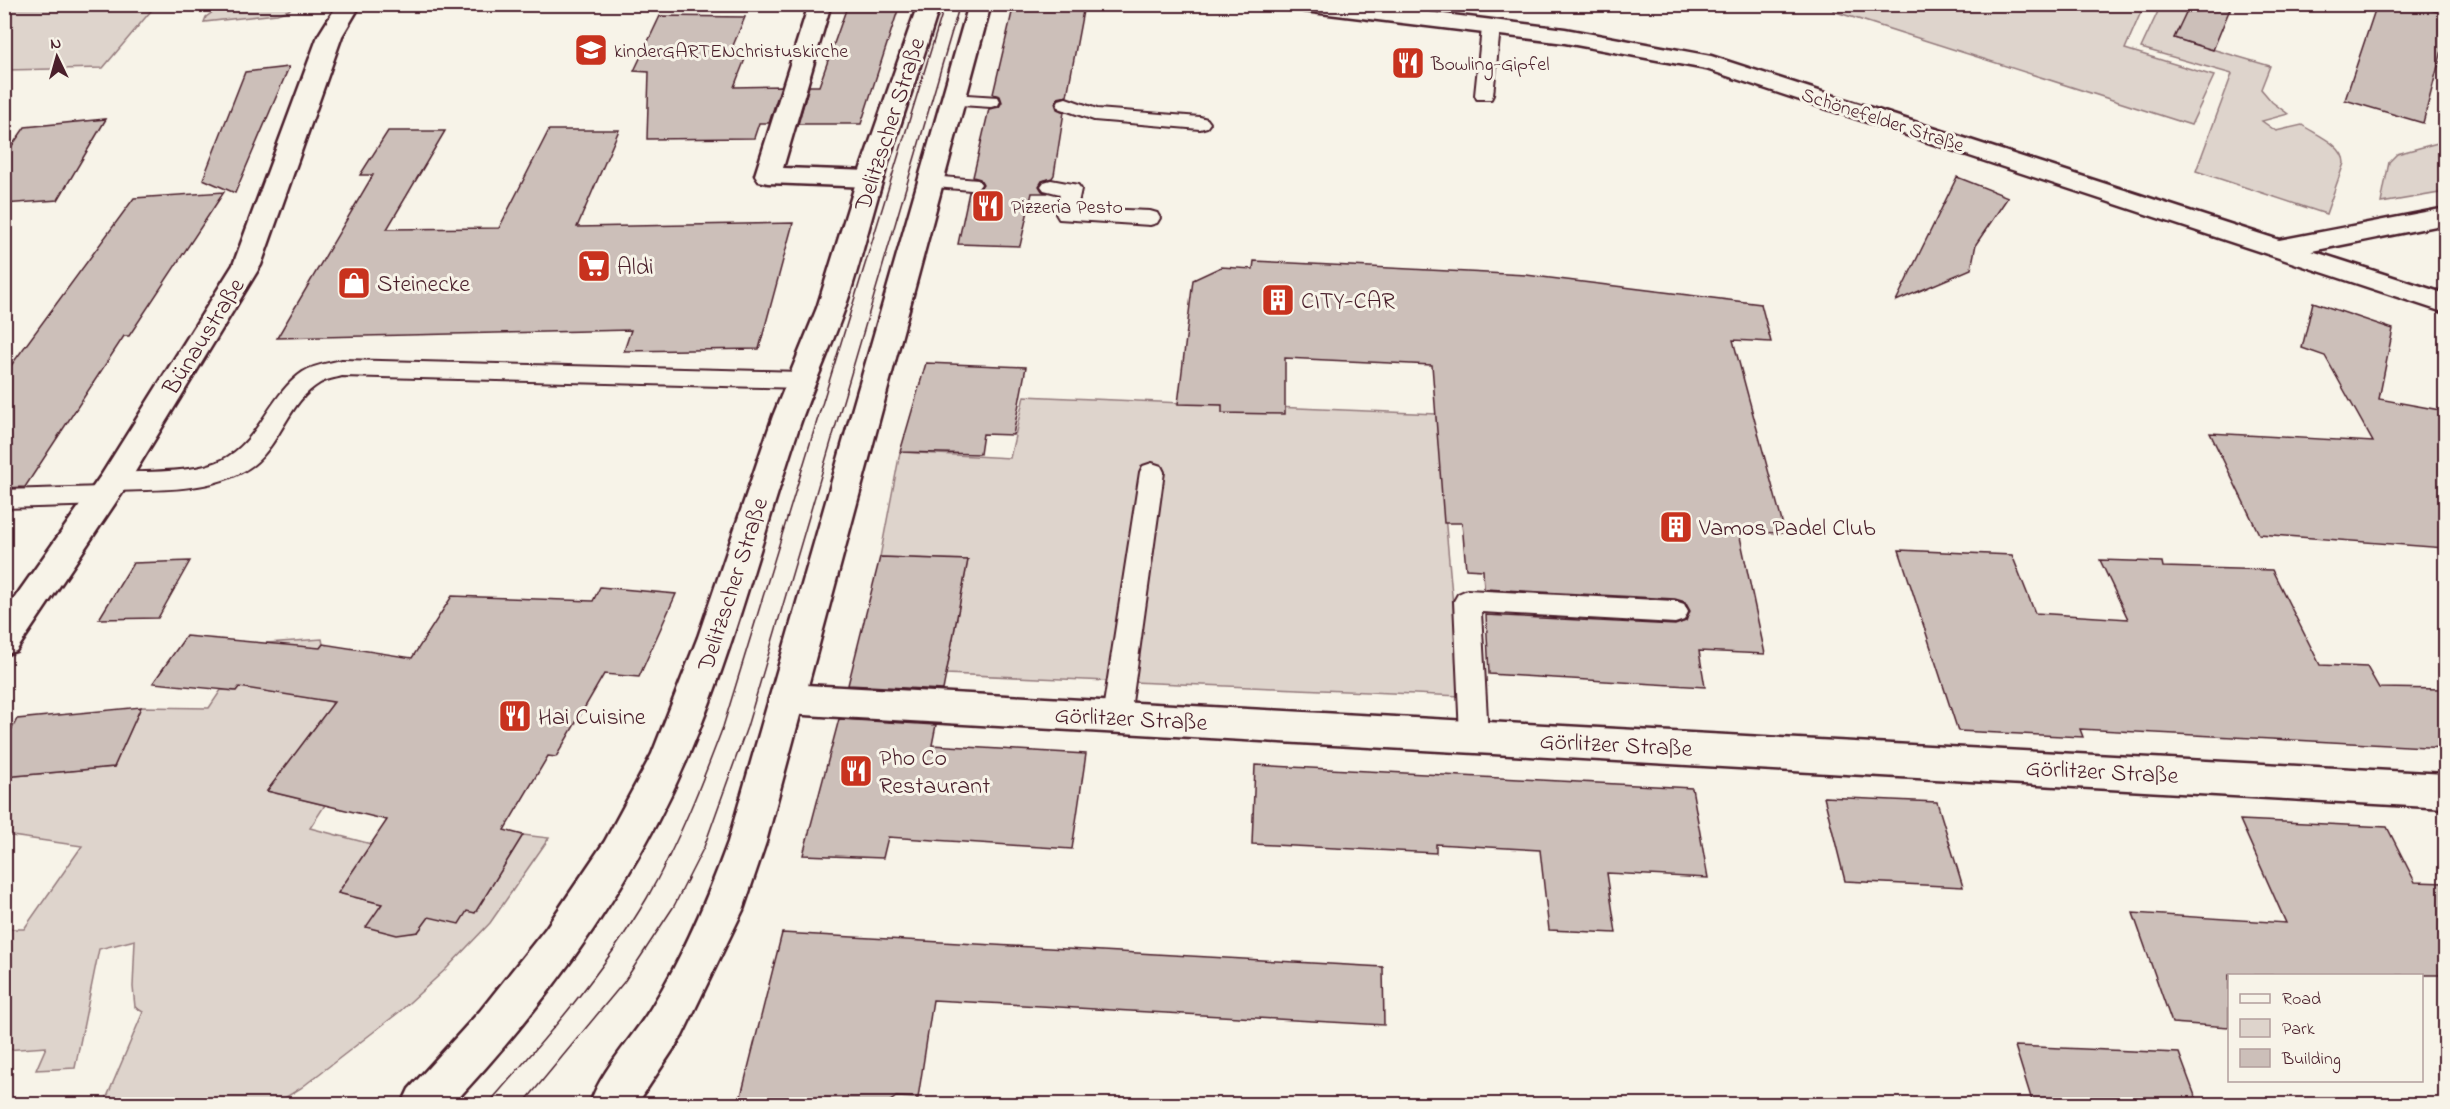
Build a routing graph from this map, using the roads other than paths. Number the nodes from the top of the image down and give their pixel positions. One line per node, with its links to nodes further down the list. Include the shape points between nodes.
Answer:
1 (350, 4): 22 (street, Bünaustraße, via 330,36 247,265)
2 (820, 4): 12 (street, via 768,175)
3 (929, 4): 12 (street, Delitzscher Straße)
4 (980, 4): 8 (street, Delitzscher Straße)
5 (1304, 4): 6 (street, Schönefelder Straße)
6 (1491, 27): 7 (lane); 18 (street, Schönefelder Straße, via 1565,36 1711,63)
7 (1484, 95)
8 (952, 100): 9 (lane); 13 (street, Delitzscher Straße)
9 (991, 101)
10 (1066, 104): 11 (lane, via 1094,114)
11 (1200, 123)
12 (870, 178): 20 (street, Delitzscher Straße, via 825,324)
13 (930, 182): 14 (lane); 26 (street, Delitzscher Straße)
14 (971, 184)
15 (1051, 186): 17 (lane, via 1071,189 1066,214)
16 (2445, 216): 18 (street)
17 (1150, 218)
18 (2280, 249): 19 (street, Schönefelder Straße)
19 (2445, 304)
20 (801, 380): 22 (lane, via 342,368 309,378 287,402 262,444 232,466 190,477); 30 (street, Delitzscher Straße, via 701,677 662,771 580,914 523,992)
21 (1152, 472): 27 (lane)
22 (108, 489): 23 (lane); 25 (street, Bünaustraße)
23 (4, 499)
24 (1675, 612): 28 (lane, via 1467,601)
25 (4, 642)
26 (787, 699): 27 (street, Görlitzer Straße); 31 (street, Delitzscher Straße, via 747,842 723,910 667,1022)
27 (1116, 717): 28 (street, Görlitzer Straße)
28 (1474, 736): 29 (street, Görlitzer Straße)
29 (2445, 791)
30 (424, 1104)
31 (612, 1104)

